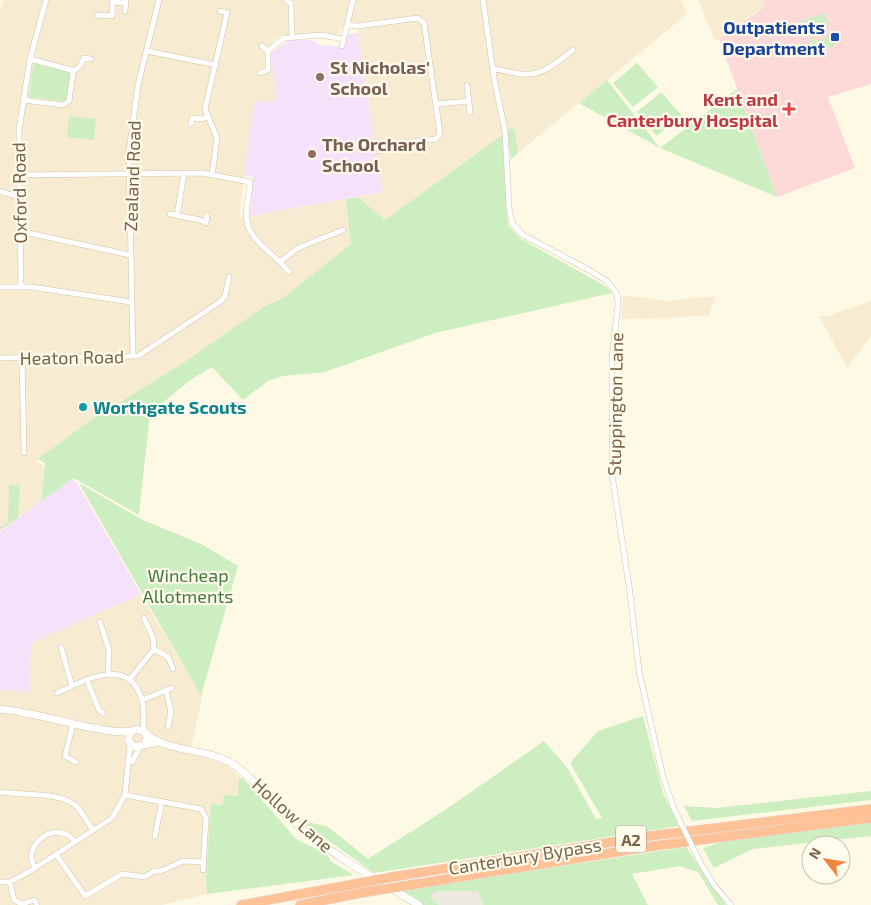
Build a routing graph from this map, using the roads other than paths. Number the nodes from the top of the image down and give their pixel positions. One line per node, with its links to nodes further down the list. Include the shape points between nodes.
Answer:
1 (46, 0): 19 (street, Oxford Road)
2 (159, 0): 17 (street, Zealand Road)
3 (286, 0): 12 (street, via 291,4)
4 (353, 0): 11 (street)
5 (483, 0): 22 (street, Stuppington Lane)
6 (112, 1): 7 (street); 10 (street, via 112,16)
7 (126, 2): 8 (street)
8 (125, 11)
9 (220, 11): 21 (street, via 227,12)
10 (97, 15)
11 (347, 24): 13 (street); 28 (street, via 358,26 414,18 421,20)
12 (292, 37): 13 (street, via 321,35); 18 (street, via 284,38)
13 (344, 38): 15 (street)
14 (262, 46): 18 (street)
15 (342, 46)
16 (573, 50): 22 (street, via 570,56 532,74)
17 (147, 51): 21 (street); 34 (street, Zealand Road, via 134,104)
18 (268, 51): 24 (street, via 270,67)
19 (30, 59): 23 (street); 26 (street, Oxford Road)
20 (91, 59): 23 (street, via 84,58)
21 (216, 65): 30 (street, via 205,109)
22 (494, 69): 103 (street, Stuppington Lane, bridge, via 508,153 510,217 516,229 608,282 617,294 612,359 612,475 639,671 663,777 674,809 700,862)
23 (72, 72): 26 (street, via 68,103)
24 (260, 73)
25 (467, 85): 27 (street)
26 (23, 100): 35 (street, Oxford Road, via 17,147)
27 (469, 101): 28 (street); 29 (street)
28 (436, 104): 32 (street, via 440,130 436,139)
29 (470, 112)
30 (207, 116): 31 (street, via 192,118); 36 (street, via 217,138)
31 (192, 124)
32 (378, 146)
33 (184, 173): 34 (street); 36 (street); 41 (street)
34 (129, 174): 35 (street); 46 (street, Zealand Road)
35 (18, 175): 38 (street, Oxford Road)
36 (212, 175): 47 (street, via 250,182 247,222 259,245)
37 (0, 191): 38 (street)
38 (18, 197): 42 (street, Oxford Road)
39 (170, 214): 41 (street)
40 (207, 215): 41 (street, via 206,223)
41 (177, 216)
42 (19, 230): 46 (street); 51 (street, Oxford Road)
43 (322, 230): 45 (street)
44 (343, 230): 45 (street)
45 (325, 236): 47 (street, via 298,248)
46 (130, 255): 52 (street, Zealand Road)
47 (281, 261): 48 (street)
48 (289, 272)
49 (229, 277): 53 (street, Heaton Road, via 221,301 143,354)
50 (0, 287): 51 (street)
51 (21, 287): 52 (street)
52 (131, 302): 53 (street, Zealand Road)
53 (133, 356): 55 (street, Heaton Road)
54 (0, 358): 55 (street, Heaton Road)
55 (22, 358): 56 (street)
56 (24, 453)
57 (144, 618): 60 (street)
58 (100, 622): 62 (street, via 109,650)
59 (61, 647): 65 (street)
60 (154, 649): 61 (street, via 168,657); 64 (street)
61 (173, 669)
62 (108, 673): 63 (street); 64 (street)
63 (87, 680): 65 (street); 72 (street)
64 (129, 680): 69 (street)
65 (72, 686): 68 (street)
66 (172, 688): 67 (street)
67 (166, 690): 69 (street); 74 (street, via 171,712)
68 (58, 693)
69 (142, 700): 70 (street)
70 (143, 708): 75 (street); 77 (street)
71 (0, 709): 73 (street, Hollow Lane)
72 (103, 713)
73 (73, 724): 76 (street, Hollow Lane); 81 (street, via 65,756)
74 (168, 727)
75 (132, 731): 76 (street, Hollow Lane); 77 (street, Hollow Lane); 79 (street)
76 (114, 732): 79 (street, Hollow Lane)
77 (144, 732): 78 (street, Hollow Lane); 80 (street, via 147,739)
78 (160, 742): 80 (street, Hollow Lane); 102 (street, Hollow Lane, via 203,752 233,764 317,841)
79 (129, 743): 80 (street, Hollow Lane); 82 (street)
80 (142, 746): 82 (street)
81 (76, 762)
82 (129, 770): 84 (street)
83 (0, 792): 88 (street, via 69,801)
84 (124, 795): 85 (street); 88 (street, via 112,818)
85 (162, 801): 89 (street); 92 (street, via 202,811 206,818)
86 (871, 808): 100 (highway, Canterbury Bypass / A2, bridge, via 650,836)
87 (871, 818): 101 (highway, Canterbury Bypass / A2, bridge, via 654,846)
88 (93, 830): 90 (street)
89 (156, 836)
90 (75, 842): 91 (street); 93 (street, via 65,832 45,836 32,850 30,857)
91 (56, 854): 92 (street, via 85,896 122,874 145,877 184,861); 93 (street)
92 (204, 862): 94 (street)
93 (35, 868): 96 (street)
94 (203, 870)
95 (0, 882): 96 (street)
96 (10, 882): 97 (street)
97 (14, 900): 98 (street); 99 (street, via 22,904 34,900)
98 (8, 905)
99 (37, 905)
100 (241, 905)
101 (300, 905)
102 (419, 905)
103 (731, 905)

